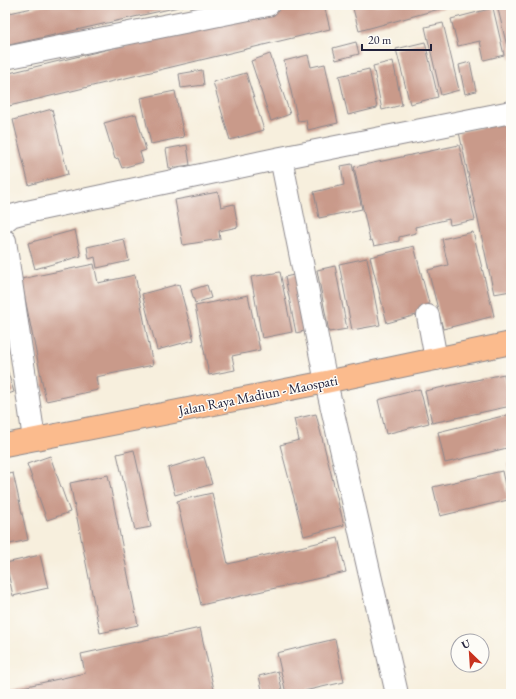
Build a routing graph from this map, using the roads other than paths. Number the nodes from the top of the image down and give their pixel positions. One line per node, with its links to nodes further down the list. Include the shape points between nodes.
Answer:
1 (268, 5): 2 (street)
2 (5, 58)
3 (511, 112): 4 (street)
4 (281, 158): 5 (street, via 22,213); 10 (street)
5 (5, 221)
6 (5, 241): 11 (street)
7 (428, 316): 9 (street)
8 (511, 343): 9 (highway, Jalan Raya Madiun - Maospati)
9 (436, 359): 10 (highway, Jalan Raya Madiun - Maospati)
10 (326, 382): 11 (highway, Jalan Raya Madiun - Maospati); 13 (street)
11 (34, 439): 12 (highway, Jalan Raya Madiun - Maospati)
12 (5, 445)
13 (397, 694)

